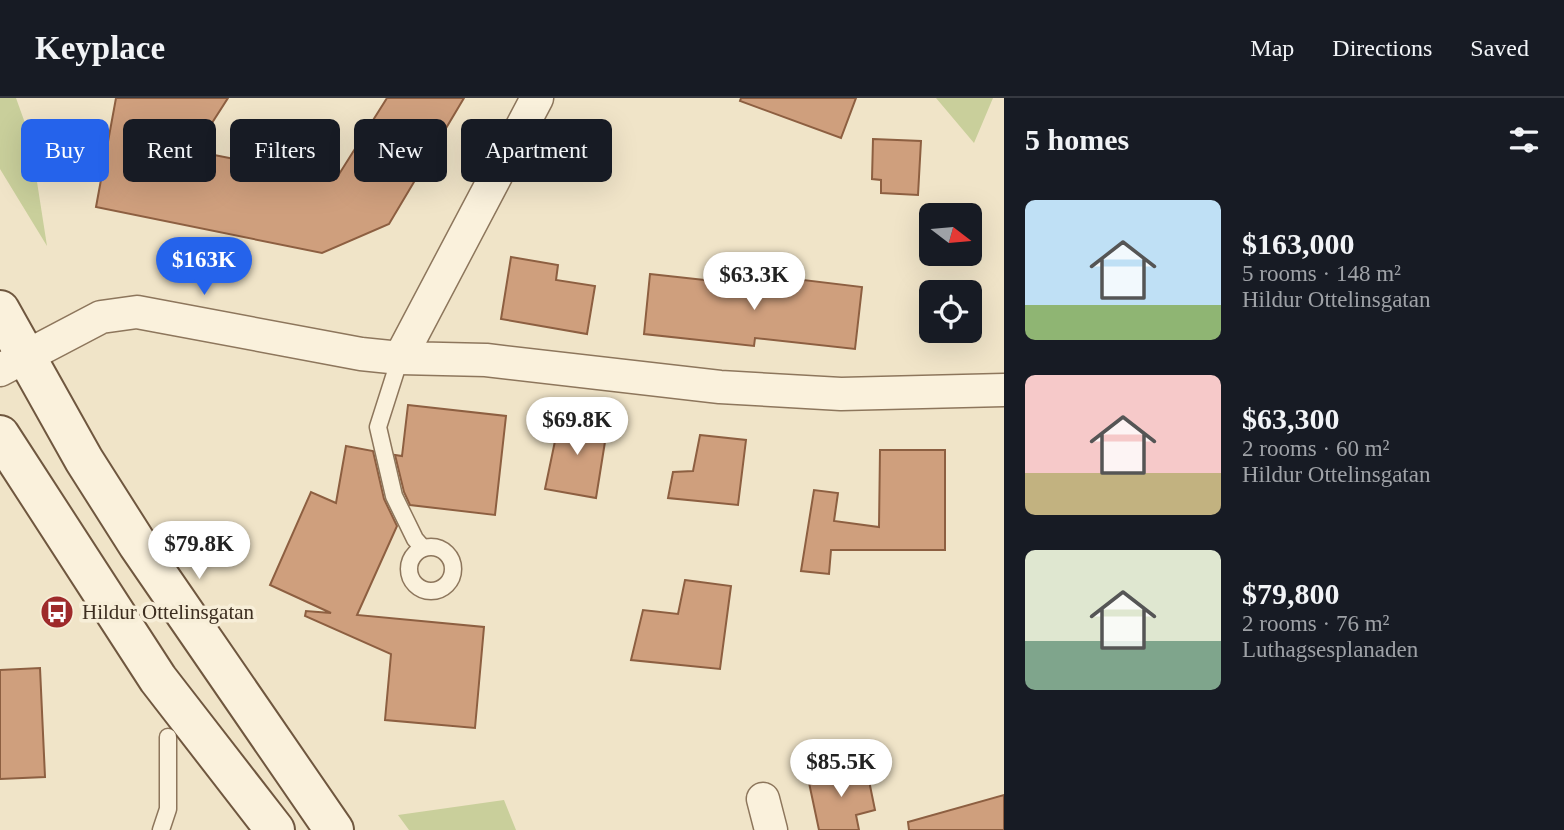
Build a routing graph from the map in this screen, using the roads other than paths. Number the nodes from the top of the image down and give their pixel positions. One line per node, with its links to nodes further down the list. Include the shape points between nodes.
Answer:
1 (537, 98): 3 (street)
2 (0, 310): 4 (main road)
3 (400, 358): 4 (street, via 136,312 101,317); 5 (street, via 486,360 720,387 841,394); 7 (lane, via 378,427 394,496)
4 (13, 363): 12 (main road, via 84,460)
5 (1004, 390)
6 (0, 435): 11 (main road, via 158,679)
7 (422, 547)
8 (168, 737): 10 (lane, via 168,808)
9 (763, 799): 13 (street)
10 (161, 830)
11 (275, 830)
12 (334, 830)
13 (771, 830)

